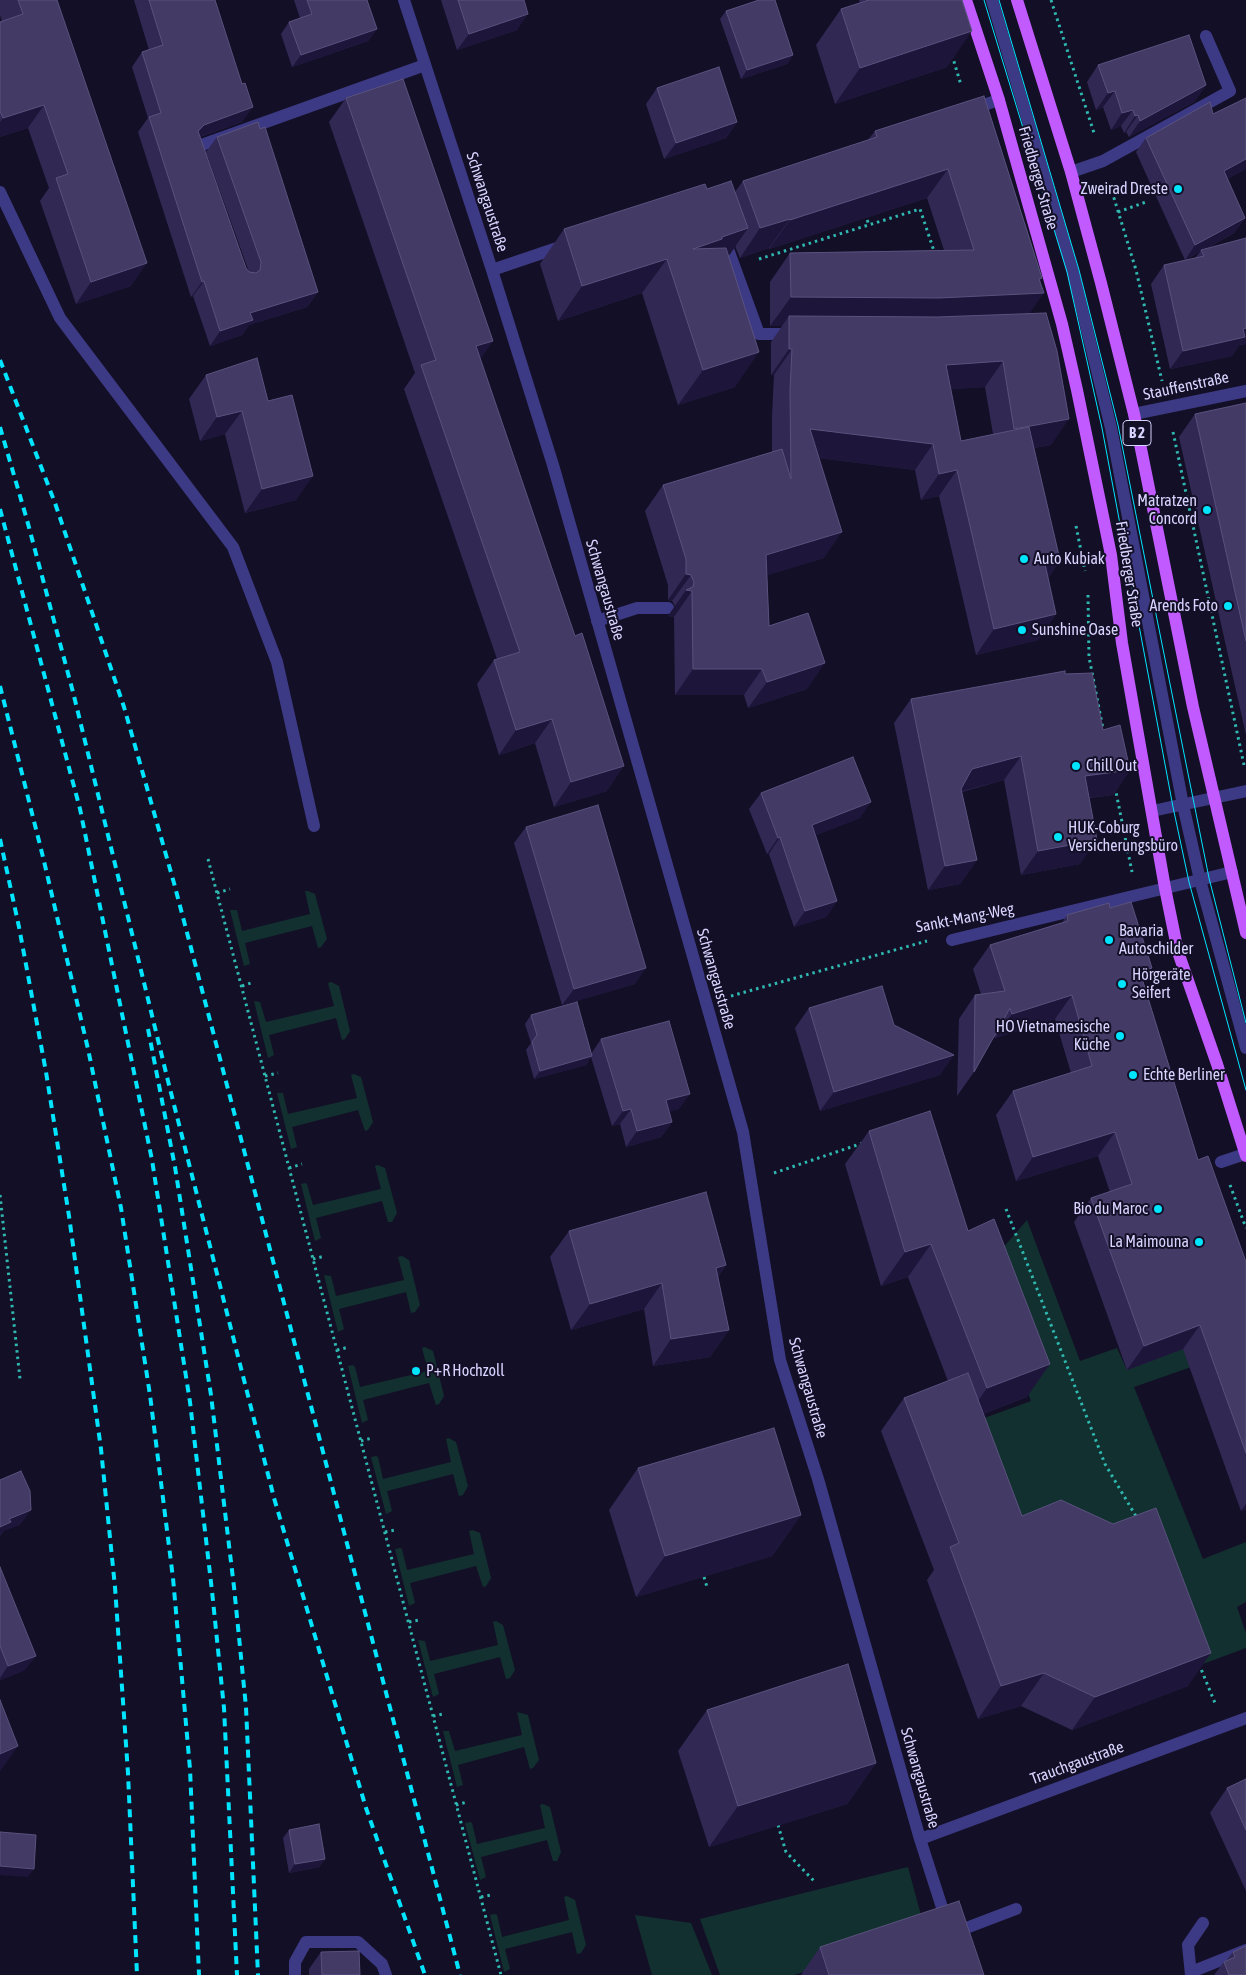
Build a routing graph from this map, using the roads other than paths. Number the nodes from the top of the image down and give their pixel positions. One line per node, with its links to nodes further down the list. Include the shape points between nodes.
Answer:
1 (404, 0): 6 (street, Schwangaustraße)
2 (966, 0): 7 (main road, Friedberger Straße)
3 (992, 0): 22 (street, via 1073,272 1104,400)
4 (1017, 0): 10 (main road, Friedberger Straße / B 2)
5 (1206, 36): 10 (street, via 1230,91 1102,161)
6 (424, 65): 9 (street, via 196,147); 14 (street, Schwangaustraße)
7 (999, 100): 8 (street); 23 (main road, Friedberger Straße, via 1058,325 1111,555 1122,643)
8 (965, 111)
9 (203, 164)
10 (1071, 172): 17 (main road, Friedberger Straße / B 2)
11 (0, 192): 24 (street, via 60,318 233,547 277,662)
12 (719, 224): 15 (street, via 759,334)
13 (576, 242): 14 (street)
14 (492, 270): 19 (street, Schwangaustraße)
15 (806, 334)
16 (1246, 391): 17 (street, Stauffenstraße)
17 (1134, 414): 21 (main road, Friedberger Straße / B 2)
18 (668, 608): 19 (street, via 637,608)
19 (597, 621): 34 (street, Schwangaustraße, via 743,1132 780,1360 818,1479)
20 (1246, 791): 21 (street)
21 (1214, 799): 22 (street); 25 (main road, Friedberger Straße / B 2)
22 (1183, 805): 23 (street); 26 (street)
23 (1152, 811): 27 (main road, Friedberger Straße)
24 (314, 826)
25 (1232, 872): 26 (street, Sankt-Mang-Weg); 28 (main road, Friedberger Straße / B 2)
26 (1200, 880): 27 (street, Sankt-Mang-Weg); 30 (street)
27 (1165, 888): 29 (street, Sankt-Mang-Weg); 31 (main road, Friedberger Straße, via 1178,952)
28 (1246, 933)
29 (952, 940)
30 (1246, 1048)
31 (1246, 1155): 32 (street)
32 (1221, 1162)
33 (1246, 1718): 34 (street, Trauchgaustraße)
34 (920, 1839): 35 (street, Schwangaustraße, via 952,1938)
35 (1016, 1909)
36 (1203, 1923): 38 (street, via 1188,1945)
37 (1246, 1950): 38 (street)
38 (1191, 1974)
39 (296, 1975): 40 (street, via 295,1962 306,1942 358,1942 382,1964)
40 (386, 1975)

